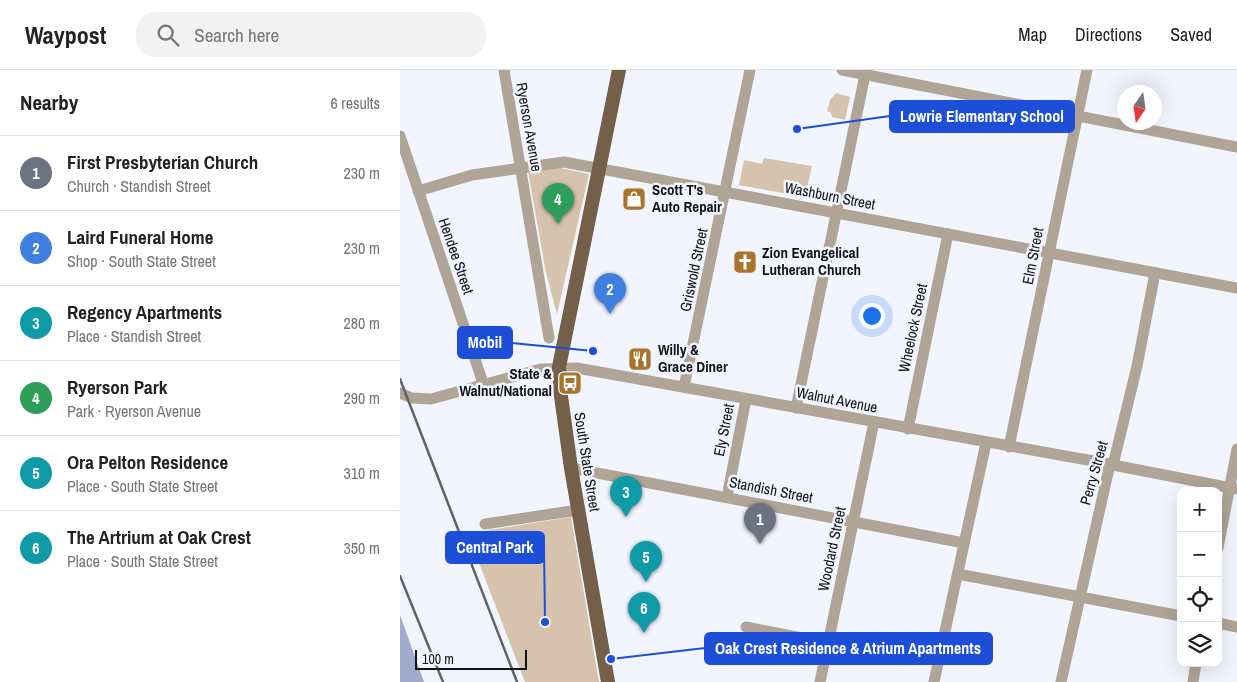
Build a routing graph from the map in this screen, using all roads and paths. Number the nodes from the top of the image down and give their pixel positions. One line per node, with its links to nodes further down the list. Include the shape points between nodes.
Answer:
1 (504, 70): 10 (street, Ryerson Avenue)
2 (619, 70): 11 (main road, South State Street)
3 (750, 70): 13 (street, Griswold Street)
4 (842, 70): 6 (street)
5 (1087, 70): 7 (street, Elm Street)
6 (865, 72): 7 (street); 14 (street)
7 (1077, 116): 9 (street); 16 (street, Elm Street)
8 (400, 136): 12 (street, Hendee Street)
9 (1237, 147)
10 (521, 167): 11 (street, Washburn Street, via 564,162); 12 (street, Washburn Street, via 472,175); 19 (street, Ryerson Avenue)
11 (598, 169): 13 (street, Washburn Street); 20 (main road, South State Street)
12 (418, 191): 21 (street, Hendee Street)
13 (725, 192): 14 (street, Washburn Street); 22 (street, Griswold Street)
14 (836, 213): 15 (street, Washburn Street); 25 (street)
15 (948, 234): 16 (street, Washburn Street); 27 (street, Wheelock Street)
16 (1049, 253): 17 (street, Washburn Street); 29 (street, Elm Street)
17 (1155, 273): 18 (street, Washburn Street); 31 (street, Perry Street, via 1137,366)
18 (1237, 288)
19 (549, 338)
20 (560, 367): 21 (street, Walnut Avenue, via 541,369); 22 (street, Walnut Avenue); 32 (main road, South State Street)
21 (484, 386): 23 (street, Walnut Avenue, via 431,399 412,398)
22 (684, 387): 24 (street, Walnut Avenue)
23 (400, 393)
24 (746, 399): 25 (street, Walnut Avenue); 34 (street, Ely Street)
25 (796, 408): 26 (street, Walnut Avenue)
26 (874, 422): 27 (street, Walnut Avenue); 36 (street, Woodard Street)
27 (908, 429): 28 (street, Walnut Avenue)
28 (986, 443): 29 (street, Walnut Avenue); 39 (street)
29 (1009, 447): 31 (street, Walnut Avenue)
30 (1237, 448): 33 (street)
31 (1112, 464): 33 (street, Walnut Avenue); 41 (street, Perry Street)
32 (571, 468): 34 (street, Standish Street); 35 (main road, South State Street)
33 (1233, 489): 38 (street)
34 (726, 497): 36 (street, Standish Street)
35 (578, 510): 37 (street); 48 (main road, South State Street)
36 (853, 522): 39 (street, Standish Street); 46 (street, Woodard Street)
37 (485, 524)
38 (1222, 532)
39 (964, 543): 40 (street)
40 (958, 574): 41 (street); 50 (street)
41 (1080, 598): 42 (street); 51 (street, Perry Street)
42 (1177, 615)
43 (1222, 624): 45 (street)
44 (746, 627): 46 (street)
45 (1237, 627)
46 (827, 643): 49 (street, Woodard Street)
47 (1195, 667): 52 (street)
48 (608, 682)
49 (820, 682)
50 (934, 682)
51 (1061, 682)
52 (1193, 682)

